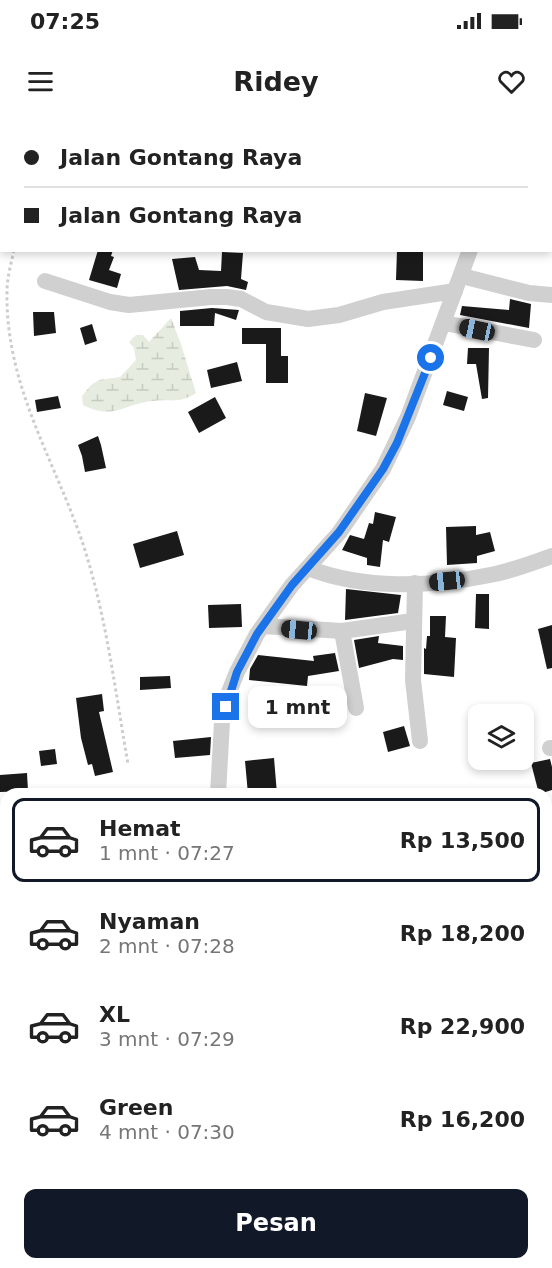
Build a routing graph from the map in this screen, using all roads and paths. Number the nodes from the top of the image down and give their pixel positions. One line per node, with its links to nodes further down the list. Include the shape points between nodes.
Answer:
1 (14, 252): 16 (path, via 7,288 11,346 35,430 63,490 94,584)
2 (469, 252): 4 (street)
3 (45, 281): 4 (street, via 129,305 228,297 266,312 308,319 339,315)
4 (458, 284): 5 (street); 6 (street)
5 (552, 295)
6 (444, 323): 7 (street); 9 (street, via 388,460 339,532)
7 (534, 340)
8 (552, 556): 10 (street, via 492,575)
9 (308, 568): 10 (street, via 360,581); 12 (street)
10 (415, 583): 11 (street)
11 (413, 621): 13 (street); 15 (street, via 413,680)
12 (262, 626): 13 (street); 17 (street, via 229,692 222,722)
13 (342, 631): 14 (street)
14 (356, 708)
15 (420, 741)
16 (128, 764)
17 (218, 788)

